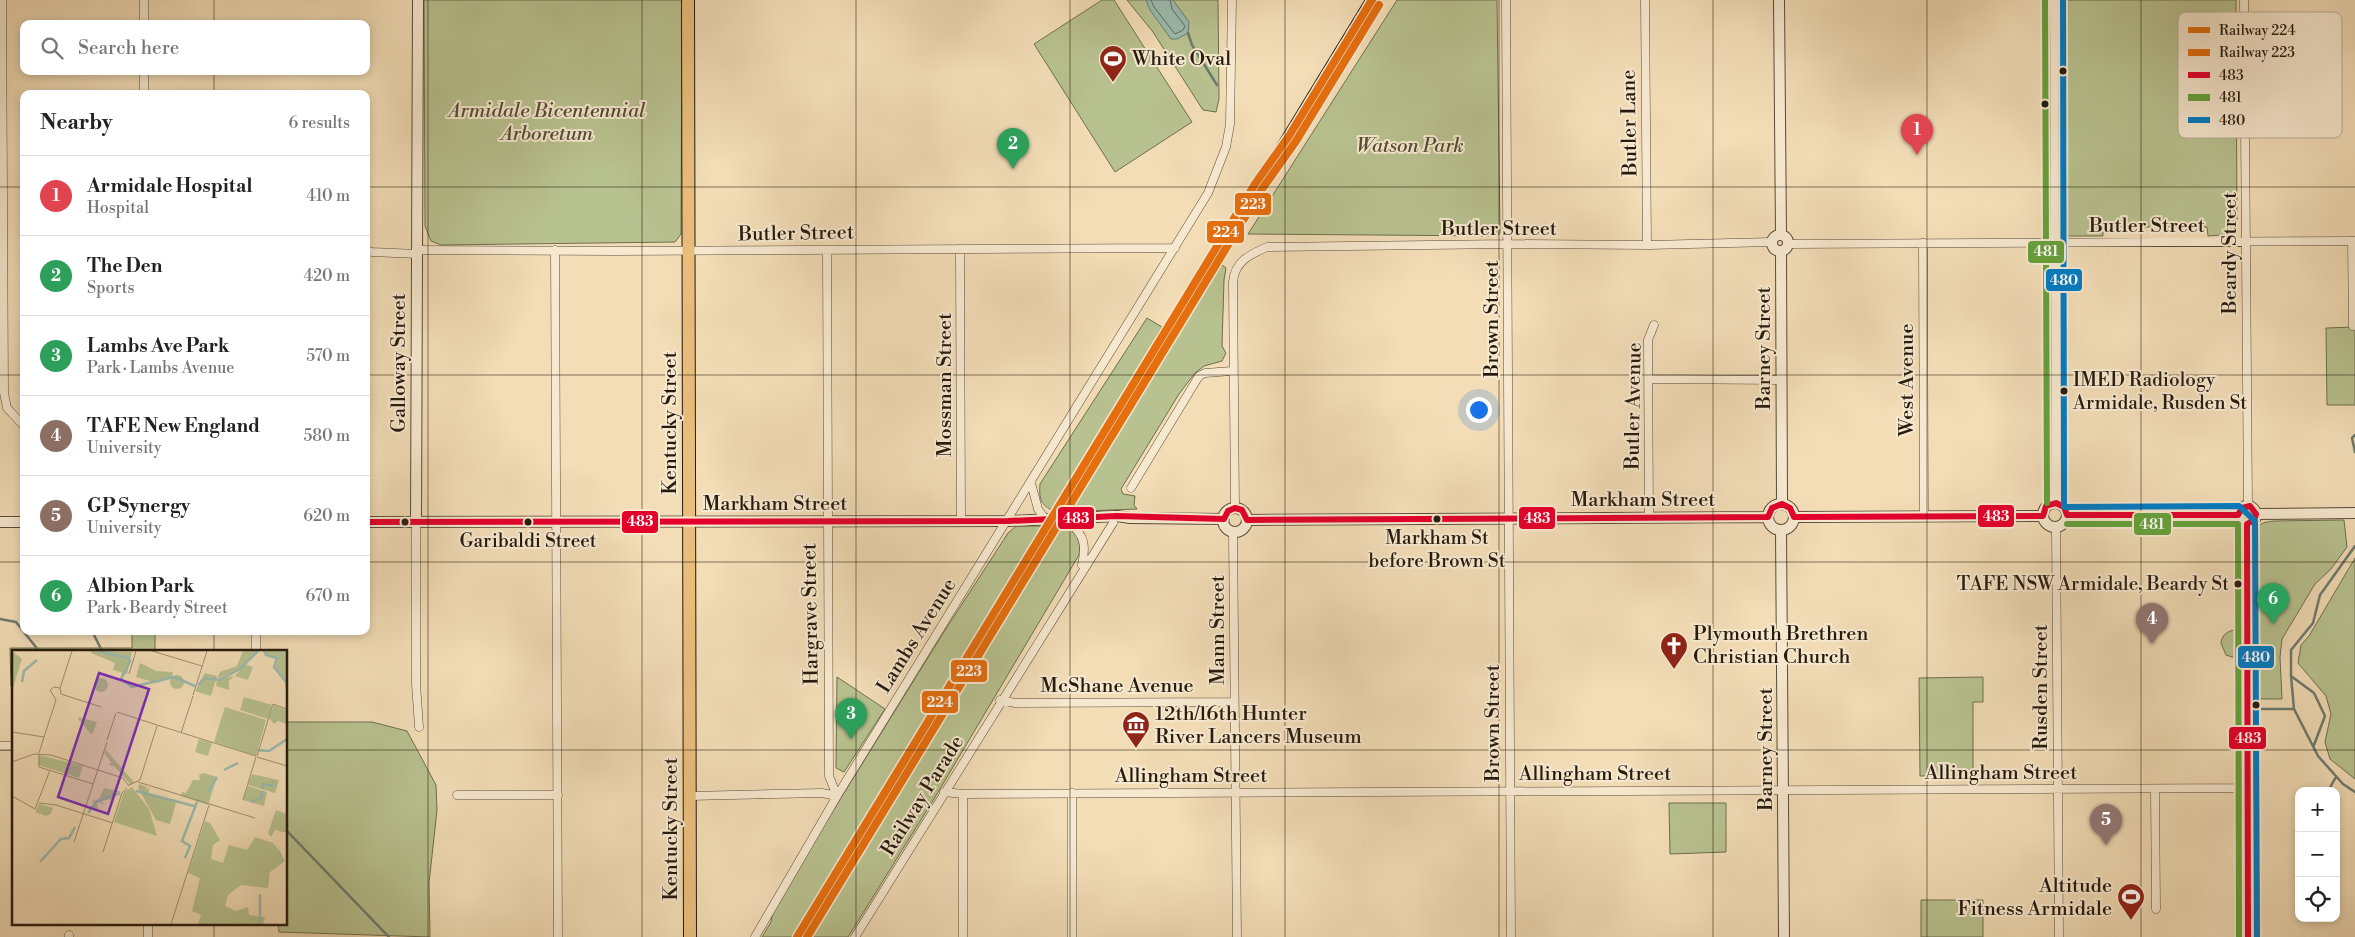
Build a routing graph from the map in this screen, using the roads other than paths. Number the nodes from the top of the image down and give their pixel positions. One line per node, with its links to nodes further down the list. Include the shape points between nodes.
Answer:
1 (2, 0): 35 (street, via 4,393 7,408)
2 (144, 0): 10 (street)
3 (418, 0): 29 (street, Galloway Street)
4 (688, 0): 28 (main road, Kentucky Street)
5 (1232, 0): 23 (street, via 1232,98 1226,147 1208,193)
6 (1506, 0): 20 (street, Brown Street)
7 (1645, 0): 21 (street, Butler Lane)
8 (1779, 0): 14 (street)
9 (2054, 0): 17 (street)
10 (144, 20)
11 (144, 75): 12 (street)
12 (144, 90)
13 (2245, 138): 18 (street, Beardy Street)
14 (1781, 234): 16 (street, via 1776,235); 22 (street, via 1788,239)
15 (2354, 241): 18 (street, Butler Street); 31 (street)
16 (1772, 242): 21 (street, Butler Street); 22 (street, via 1775,249)
17 (2054, 242): 18 (street, Butler Street); 19 (street, Butler Street); 38 (street)
18 (2246, 242): 40 (street, Beardy Street)
19 (1923, 243): 22 (street, Butler Street); 46 (street, West Avenue)
20 (1508, 244): 21 (street, Butler Street); 32 (street, Butler Street, via 1266,247 1246,256 1234,270); 52 (street, Brown Street)
21 (1648, 245)
22 (1785, 247): 34 (street, Barney Street)
23 (1176, 248): 24 (street, Butler Street); 36 (street, Lambs Avenue)
24 (960, 249): 26 (street, Butler Street); 57 (street, Mossman Street)
25 (555, 250): 28 (street, Butler Street); 29 (street, Butler Street); 64 (street)
26 (827, 250): 28 (street, Butler Street); 55 (street, Hargrave Street)
27 (370, 251): 29 (street, Butler Street)
28 (690, 251): 65 (main road, Kentucky Street)
29 (417, 252): 63 (street, Galloway Street)
30 (1654, 325): 33 (street, Butler Avenue, via 1648,340)
31 (2353, 326)
32 (1232, 371): 37 (street, via 1198,376); 41 (street)
33 (1650, 379): 34 (street); 48 (street, Butler Avenue)
34 (1782, 380): 39 (street, Barney Street)
35 (20, 422)
36 (1031, 483): 53 (street, via 1038,509); 58 (street, Lambs Avenue)
37 (1131, 488)
38 (2056, 503): 43 (street, via 2064,507); 47 (street, via 2046,506)
39 (1782, 504): 49 (street, via 1772,508); 50 (street, via 1790,508)
40 (2248, 506): 44 (street); 45 (street, via 2242,508)
41 (1234, 508): 54 (street); 56 (street, via 1242,510)
42 (2355, 513): 44 (street)
43 (2067, 514): 45 (street); 68 (street, via 2062,525)
44 (2256, 514): 67 (street, via 2254,520)
45 (2238, 515): 67 (street)
46 (1924, 516): 47 (street); 50 (street)
47 (2043, 516): 68 (street, via 2048,524)
48 (1649, 517): 49 (street, Markham Street); 52 (street, Markham Street)
49 (1768, 517): 69 (street, via 1772,526)
50 (1794, 517): 69 (street, via 1790,526)
51 (1130, 518): 54 (street, Markham Street); 59 (street, Markham Street, via 1072,516); 66 (street, Markham Street)
52 (1509, 518): 56 (street, Markham Street); 81 (street, Brown Street)
53 (1045, 519): 58 (street, Markham Street); 59 (street, Markham Street)
54 (1224, 519): 70 (street, via 1226,527)
55 (827, 520): 57 (street, Markham Street); 65 (street, Markham Street); 89 (street, Hargrave Street, via 829,776)
56 (1247, 520): 70 (street, via 1242,530)
57 (961, 521): 58 (street, Markham Street)
58 (1008, 521): 89 (street, Lambs Avenue)
59 (1067, 521): 66 (street, Markham Street); 71 (street, Railway Parade, via 1079,531 1084,542)
60 (0, 522): 61 (street)
61 (20, 522)
62 (370, 522): 63 (street, Markham Street)
63 (416, 522): 64 (street, Markham Street); 76 (street, Galloway Street)
64 (556, 522): 65 (street, Markham Street); 87 (street)
65 (689, 522): 88 (main road, Kentucky Street)
66 (1112, 523): 71 (street, Railway Parade)
67 (2247, 524): 77 (street)
68 (2056, 527): 79 (street, Rusden Street)
69 (1781, 530): 78 (street, Barney Street)
70 (1233, 532): 75 (street, Mann Street)
71 (1081, 570): 74 (street, Railway Parade)
72 (256, 635): 73 (street)
73 (256, 650)
74 (1000, 700): 75 (street, McShane Avenue, via 1015,703); 82 (street, Railway Parade)
75 (1234, 702): 84 (street, Mann Street)
76 (419, 726)
77 (2247, 788): 80 (street, Allingham Street); 103 (street)
78 (1784, 789): 79 (street, Allingham Street); 81 (street, Allingham Street); 101 (street, Barney Street)
79 (2058, 790): 80 (street, Allingham Street); 102 (street, Rusden Street)
80 (2155, 790): 90 (street)
81 (1509, 791): 84 (street, Allingham Street); 100 (street, Brown Street)
82 (944, 792): 85 (street, Allingham Street); 96 (street, Railway Parade)
83 (1072, 793): 84 (street, Allingham Street); 85 (street, Allingham Street); 98 (street)
84 (1236, 793): 99 (street, Mann Street)
85 (963, 794): 97 (street)
86 (456, 795): 87 (street)
87 (558, 796): 93 (street)
88 (690, 796): 89 (street, via 822,792); 94 (main road, Kentucky Street)
89 (837, 796): 95 (street, Lambs Avenue)
90 (2156, 909)
91 (148, 924): 92 (street)
92 (148, 937)
93 (558, 937)
94 (690, 937)
95 (756, 937)
96 (855, 937)
97 (963, 937)
98 (1072, 937)
99 (1237, 937)
100 (1511, 937)
101 (1784, 937)
102 (2059, 937)
103 (2248, 937)

